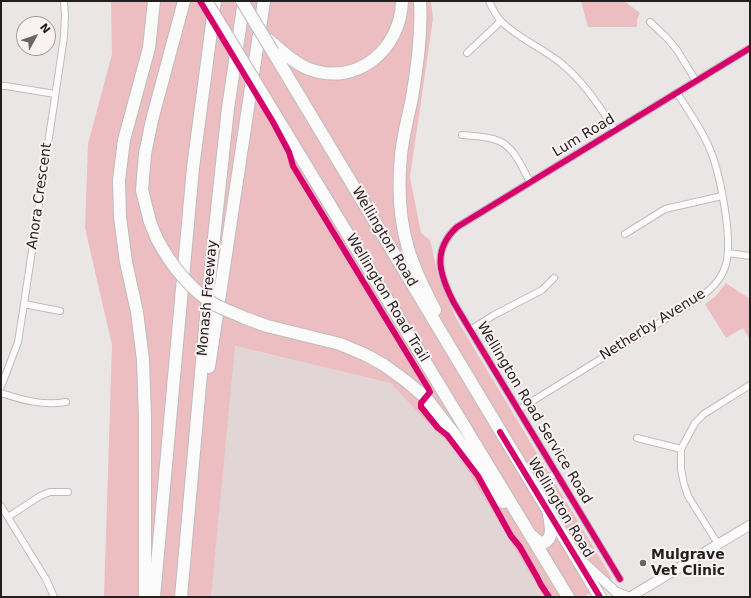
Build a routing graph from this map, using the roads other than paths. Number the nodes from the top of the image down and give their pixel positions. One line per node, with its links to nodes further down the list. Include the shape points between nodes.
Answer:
1 (64, 1): 19 (street, Anora Crescent, via 64,37)
2 (154, 1): 54 (highway, via 149,48 124,140 119,180 120,217 126,262 137,312 143,360)
3 (184, 1): 48 (highway, bridge, via 144,154 142,190 150,222 168,259 194,288 215,304 267,326 340,344 384,365 406,381 426,398 487,482)
4 (206, 1): 48 (highway, Wellington Road, bridge)
5 (214, 1): 55 (highway, Monash Freeway, via 193,168)
6 (243, 1): 13 (highway, Wellington Road, bridge, via 261,33); 40 (highway, Monash Freeway, via 228,108 209,284)
7 (264, 1): 40 (highway)
8 (402, 1): 13 (highway, via 399,24 387,47 359,68 326,72 309,68)
9 (420, 1): 35 (highway, via 418,53 401,154 402,218 408,249 419,277)
10 (489, 1): 11 (street)
11 (500, 21): 15 (street); 20 (street, via 544,50 568,70 590,92)
12 (650, 22): 16 (street, via 666,37)
13 (273, 48): 35 (highway, Wellington Road)
14 (750, 48): 16 (street, Lum Road)
15 (467, 53)
16 (696, 81): 18 (street, Lum Road)
17 (1, 86): 19 (street)
18 (677, 93): 20 (street, Lum Road); 23 (street, Netherby Avenue, via 708,145)
19 (55, 94): 29 (street, Anora Crescent)
20 (616, 130): 22 (street, Lum Road)
21 (462, 135): 22 (street, via 495,139 505,144 514,154)
22 (530, 182): 26 (street, Lum Road, via 457,227 446,239)
23 (722, 196): 24 (street, via 664,208); 25 (street, Netherby Avenue)
24 (625, 234)
25 (728, 253): 27 (street); 37 (street, Netherby Avenue, via 722,273 706,293)
26 (440, 254): 31 (street, Wellington Road Service Road, via 444,282)
27 (750, 256)
28 (554, 278): 31 (street, via 534,296)
29 (24, 304): 30 (street); 33 (street, Anora Crescent, via 18,342)
30 (60, 311)
31 (470, 330): 37 (street, Wellington Road Service Road)
32 (750, 385): 39 (street, via 694,423)
33 (1, 387)
34 (1, 393): 36 (street, via 21,400 52,404)
35 (480, 399): 42 (highway, Wellington Road)
36 (66, 402)
37 (518, 410): 41 (street, Wellington Road Service Road)
38 (637, 438): 39 (street)
39 (681, 449): 49 (street, via 681,469 688,496)
40 (194, 461): 56 (highway, Monash Freeway)
41 (556, 473): 42 (street); 51 (street, Wellington Road Service Road)
42 (533, 487): 45 (highway, Wellington Road)
43 (68, 492): 46 (street, via 50,492 40,496)
44 (1, 506): 46 (street)
45 (549, 513): 48 (highway, via 551,528 548,540 539,542); 50 (highway, Wellington Road)
46 (8, 517): 53 (street, via 46,579)
47 (750, 525): 49 (street)
48 (531, 536): 57 (highway, Wellington Road)
49 (718, 544): 52 (street)
50 (573, 553): 58 (highway, Wellington Road); 59 (street, via 616,592)
51 (620, 579)
52 (647, 587): 59 (street); 60 (street)
53 (54, 597)
54 (145, 597)
55 (154, 597)
56 (181, 597)
57 (568, 597)
58 (600, 597)
59 (629, 597)
60 (640, 597)

